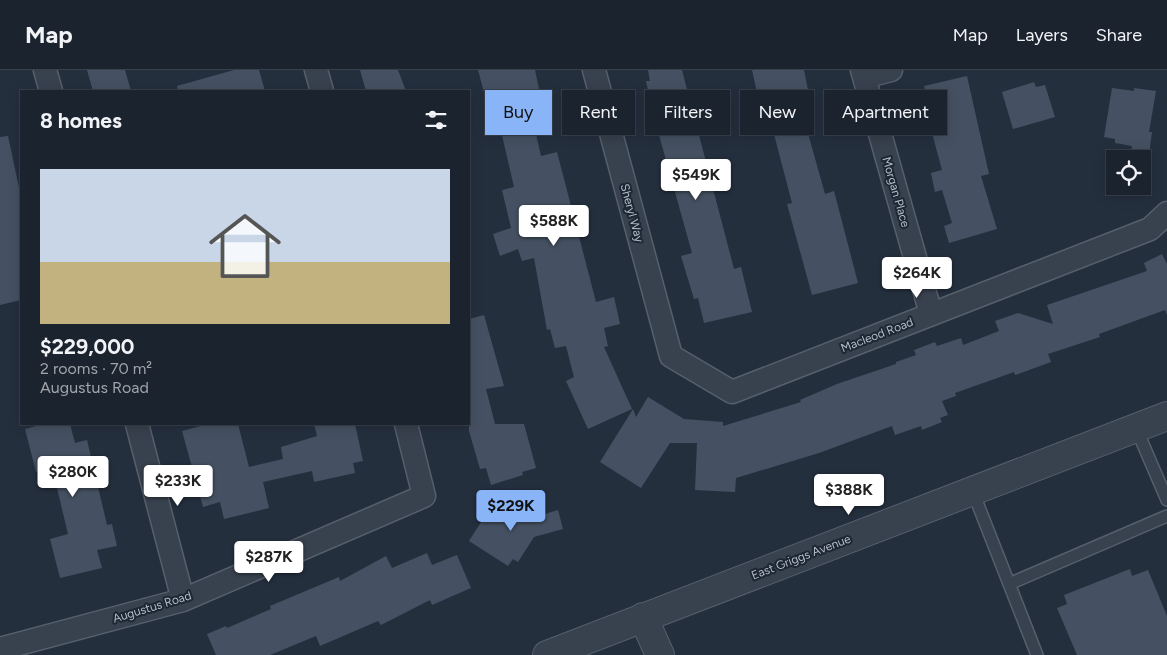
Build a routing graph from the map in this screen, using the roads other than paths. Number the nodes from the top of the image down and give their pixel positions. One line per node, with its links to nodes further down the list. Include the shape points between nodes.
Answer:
1 (45, 70): 6 (street)
2 (316, 70): 7 (street)
3 (594, 70): 10 (street, Sheryl Way)
4 (891, 70): 5 (street)
5 (863, 74): 9 (street, Morgan Place)
6 (51, 90)
7 (322, 90)
8 (1167, 213): 9 (street, Macleod Road, via 1150,229)
9 (931, 314): 10 (street, Macleod Road, via 732,392)
10 (671, 356)
11 (1167, 416): 14 (street, East Griggs Avenue)
12 (137, 425): 19 (street)
13 (406, 425): 19 (street, Augustus Road, via 424,496)
14 (1136, 428): 15 (street, East Griggs Avenue); 16 (lane)
15 (973, 492): 18 (lane); 20 (street, East Griggs Avenue)
16 (1167, 500)
17 (1167, 516): 18 (lane)
18 (1009, 584): 24 (lane)
19 (183, 600): 21 (street, Augustus Road)
20 (643, 617): 22 (street, East Griggs Avenue); 23 (street)
21 (0, 649)
22 (547, 655)
23 (660, 655)
24 (1036, 655)

